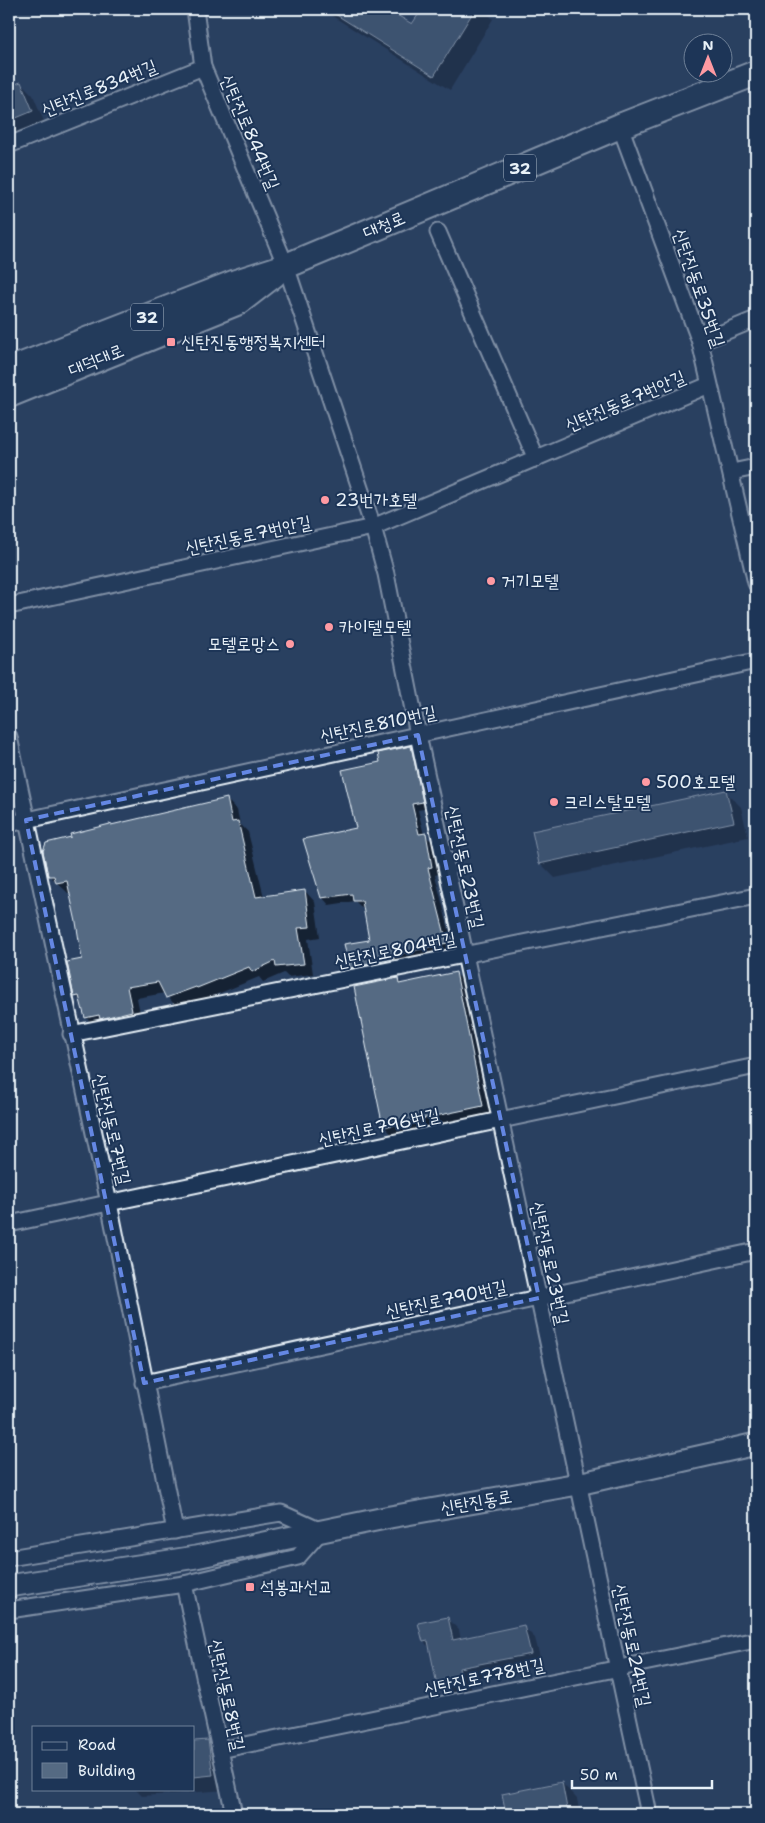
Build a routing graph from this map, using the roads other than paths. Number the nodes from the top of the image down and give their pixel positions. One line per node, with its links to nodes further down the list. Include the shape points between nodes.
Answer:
1 (194, 9): 2 (street, 신탄진로844번길)
2 (203, 67): 5 (street, 신탄진로834번길); 7 (street, 신탄진로844번길)
3 (756, 73): 4 (main road, 대청로 / 32)
4 (620, 126): 7 (main road, 대청로 / 32); 9 (street, 신탄진동로35번길)
5 (9, 145)
6 (438, 232): 13 (street)
7 (286, 266): 10 (main road, 대청로 / 32, via 236,282); 12 (main road, 대덕대로 / 32, via 239,302); 16 (street, 신탄진동로23번길)
8 (756, 320): 9 (street)
9 (700, 342): 11 (street, 신탄진동로35번길)
10 (9, 370)
11 (709, 385): 13 (street, 신탄진동로7번안길); 15 (street, 신탄진동로35번길)
12 (9, 395)
13 (536, 460): 16 (street, 신탄진동로7번안길)
14 (756, 467): 15 (street)
15 (732, 472): 17 (street, 신탄진동로35번길)
16 (373, 527): 18 (street, 신탄진동로7번안길); 20 (street, 신탄진동로23번길, via 386,574)
17 (756, 583)
18 (9, 606)
19 (756, 661): 20 (street, 신탄진로810번길)
20 (418, 735): 22 (street, 신탄진로810번길); 25 (street, 신탄진동로23번길)
21 (9, 737): 22 (street, 신탄진동로7번길)
22 (26, 820): 23 (street, 신탄진로810번길); 26 (street, 신탄진동로7번길)
23 (9, 824)
24 (756, 896): 25 (street, 신탄진로804번길)
25 (465, 955): 26 (street, 신탄진로804번길); 28 (street, 신탄진동로23번길)
26 (71, 1034): 29 (street, 신탄진동로7번길)
27 (756, 1066): 28 (street, 신탄진로796번길)
28 (500, 1120): 29 (street, 신탄진로796번길); 32 (street, 신탄진동로23번길)
29 (109, 1203): 30 (street, 신탄진로796번길); 33 (street, 신탄진동로7번길)
30 (9, 1224)
31 (756, 1251): 32 (street, 신탄진로790번길)
32 (540, 1298): 33 (street, 신탄진로790번길); 35 (street, 신탄진동로23번길)
33 (144, 1383): 36 (street, 신탄진동로7번길)
34 (756, 1444): 35 (main road, 신탄진동로)
35 (578, 1484): 37 (main road, 신탄진동로); 43 (street, 신탄진동로24번길)
36 (175, 1531): 37 (street, via 280,1513); 38 (street)
37 (321, 1531): 39 (street, via 298,1556); 40 (main road, 신탄진동로, via 196,1557)
38 (9, 1558)
39 (184, 1584): 41 (street); 44 (street, 신탄진동로8번길)
40 (9, 1586)
41 (9, 1610)
42 (756, 1640): 43 (street, 신탄진로778번길)
43 (618, 1668): 44 (street, 신탄진로778번길); 46 (street, 신탄진동로24번길)
44 (220, 1750): 45 (street, 신탄진동로8번길)
45 (234, 1814)
46 (649, 1814)

